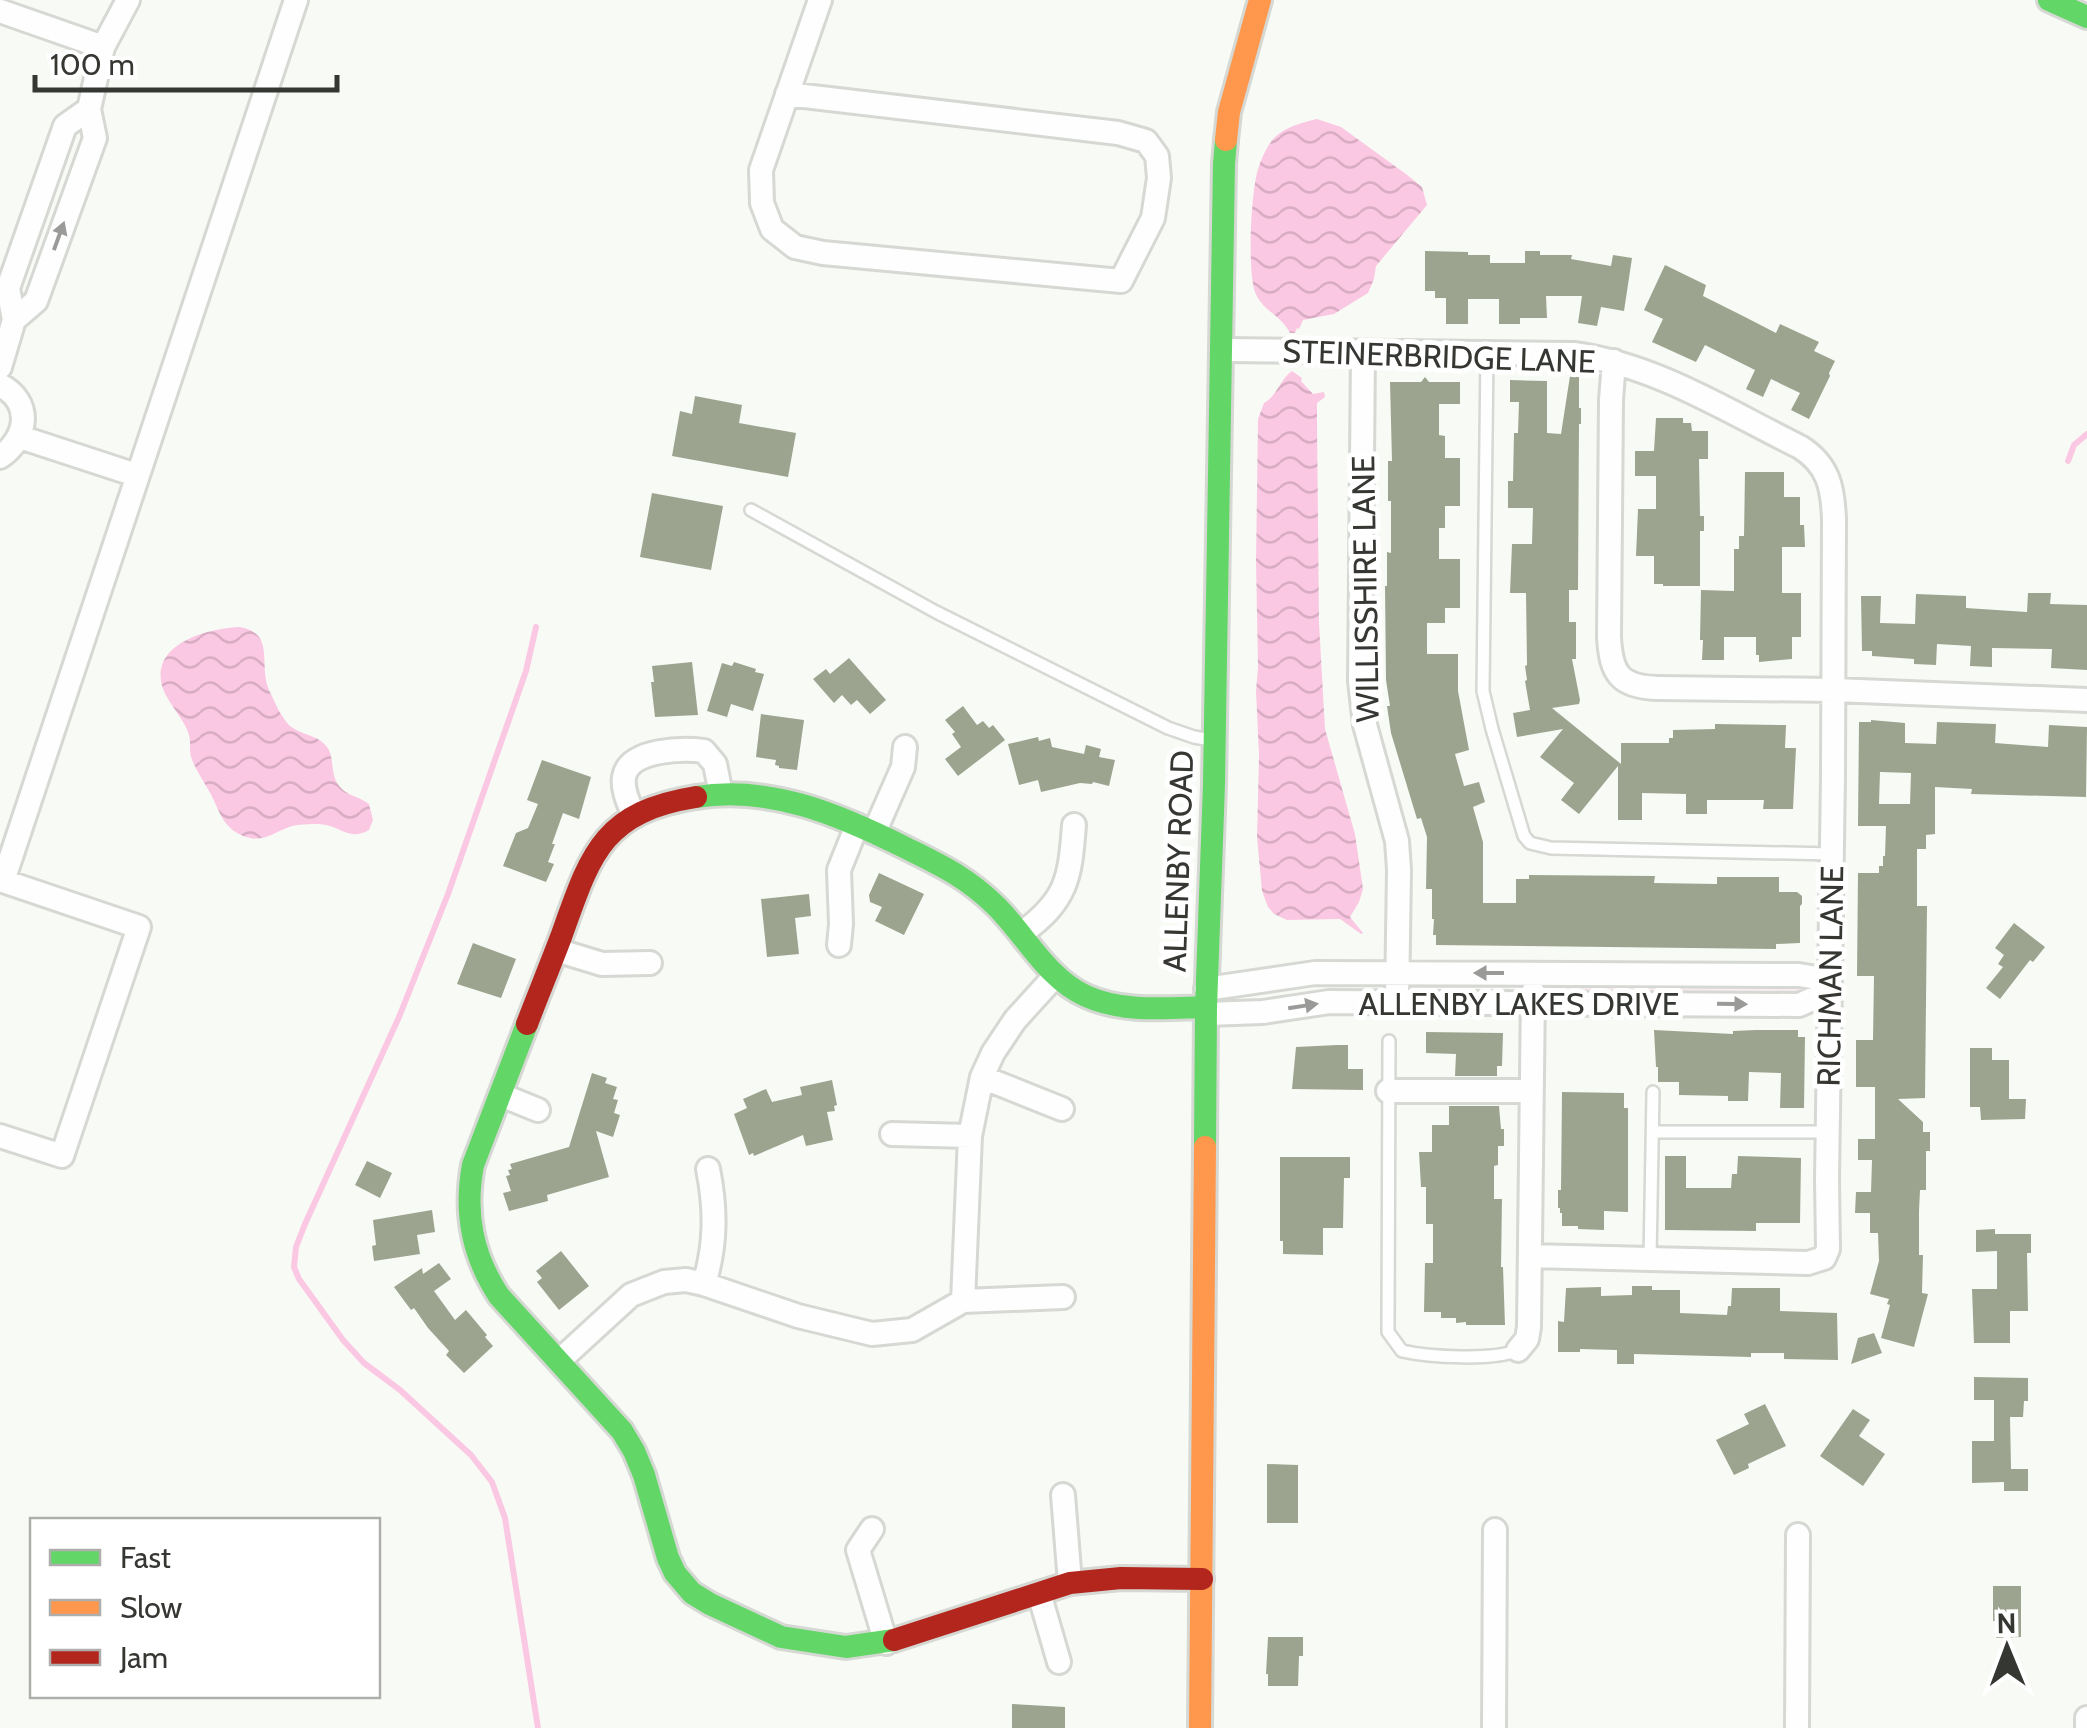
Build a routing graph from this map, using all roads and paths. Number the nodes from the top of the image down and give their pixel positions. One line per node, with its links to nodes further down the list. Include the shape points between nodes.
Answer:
1 (128, 0): 8 (street)
2 (296, 0): 18 (street)
3 (820, 0): 9 (street)
4 (1260, 0): 10 (street, ALLENBY ROAD, via 1226,133)
5 (2049, 0): 7 (street)
6 (0, 11): 8 (street)
7 (2087, 17)
8 (104, 47): 14 (street, via 90,109 94,138 36,302 14,320)
9 (787, 94): 9 (street, via 761,170 762,203 772,229 795,247 1120,281 1153,218 1157,156 1146,142 1118,133)
10 (1223, 350): 11 (street, STEINERBRIDGE LANE); 22 (street, ALLENBY ROAD)
11 (1363, 352): 12 (street, STEINERBRIDGE LANE); 33 (street, WILLISSHIRE LANE, via 1360,681 1397,841)
12 (1487, 353): 13 (street, STEINERBRIDGE LANE); 28 (lane, via 1484,691 1524,836 1551,848)
13 (1614, 361): 20 (street, STEINERBRIDGE LANE, via 1664,378 1800,447 1822,465 1834,500); 20 (street, via 1608,588 1616,672 1640,688)
14 (0, 367)
15 (0, 385): 16 (street, via 22,411)
16 (20, 437): 17 (street); 18 (street)
17 (0, 457)
18 (136, 475): 51 (street, via 3,881 140,927 62,1156)
19 (751, 510): 22 (lane, via 1168,728)
20 (1834, 690): 21 (street); 28 (street, RICHMAN LANE)
21 (2087, 700)
22 (1215, 740): 38 (street, ALLENBY ROAD)
23 (905, 747): 27 (street, via 903,767)
24 (721, 794): 25 (street); 25 (street, via 715,764 704,752 648,755 635,760 623,779); 27 (street, via 797,802)
25 (634, 816): 31 (street, via 595,852)
26 (1074, 825): 29 (street, via 1060,897)
27 (866, 829): 29 (street, via 960,875); 30 (street, via 839,870)
28 (1832, 854): 36 (street, RICHMAN LANE)
29 (1022, 934): 35 (street)
30 (838, 945)
31 (556, 950): 32 (street, via 602,964); 45 (street)
32 (650, 963)
33 (1398, 972): 34 (street, ALLENBY LAKES DRIVE, one-way to 33); 37 (street, WILLISSHIRE LANE); 38 (street, ALLENBY LAKES DRIVE, via 1315,973)
34 (1533, 973): 36 (street, ALLENBY LAKES DRIVE, via 1799,975); 39 (street)
35 (1054, 976): 38 (street, via 1110,1004); 41 (street, via 1014,1020)
36 (1830, 987): 39 (street, ALLENBY LAKES DRIVE, one-way to 36, via 1799,1005); 49 (street, RICHMAN LANE)
37 (1397, 1002): 38 (street, ALLENBY LAKES DRIVE, one-way to 37, via 1263,1012 1329,1002); 39 (street, ALLENBY LAKES DRIVE)
38 (1206, 1003): 65 (street, ALLENBY ROAD)
39 (1533, 1003): 43 (street)
40 (1388, 1042): 42 (lane)
41 (982, 1077): 46 (street); 52 (street)
42 (1388, 1091): 43 (street); 59 (lane, via 1388,1332 1402,1351 1417,1354 1497,1356)
43 (1531, 1091): 54 (street)
44 (1653, 1092): 48 (lane)
45 (500, 1095): 47 (street); 60 (street, via 469,1181 472,1242 492,1286)
46 (1062, 1109)
47 (538, 1110)
48 (1653, 1132): 49 (lane); 55 (lane)
49 (1828, 1132): 55 (street, RICHMAN LANE, via 1828,1250 1822,1260)
50 (892, 1134): 52 (street)
51 (0, 1136)
52 (970, 1136): 58 (street)
53 (708, 1168): 56 (street, via 715,1224)
54 (1530, 1256): 55 (street); 59 (street, via 1529,1326)
55 (1650, 1259)
56 (704, 1284): 58 (street, via 872,1334 912,1330); 60 (street, via 664,1282 632,1295)
57 (1064, 1297): 58 (street)
58 (963, 1301)
59 (1518, 1350)
60 (558, 1361): 68 (street, via 634,1451 668,1558 692,1593 781,1637 846,1647)
61 (1062, 1495): 66 (street)
62 (872, 1529): 68 (street, via 858,1550)
63 (1495, 1530): 72 (street)
64 (1798, 1534): 73 (street)
65 (1202, 1579): 66 (street); 71 (street, ALLENBY ROAD)
66 (1070, 1583): 67 (street)
67 (1040, 1593): 68 (street); 69 (street)
68 (886, 1643)
69 (1058, 1662)
70 (2087, 1718): 74 (street)
71 (1200, 1728)
72 (1494, 1728)
73 (1796, 1728)
74 (2087, 1728)

